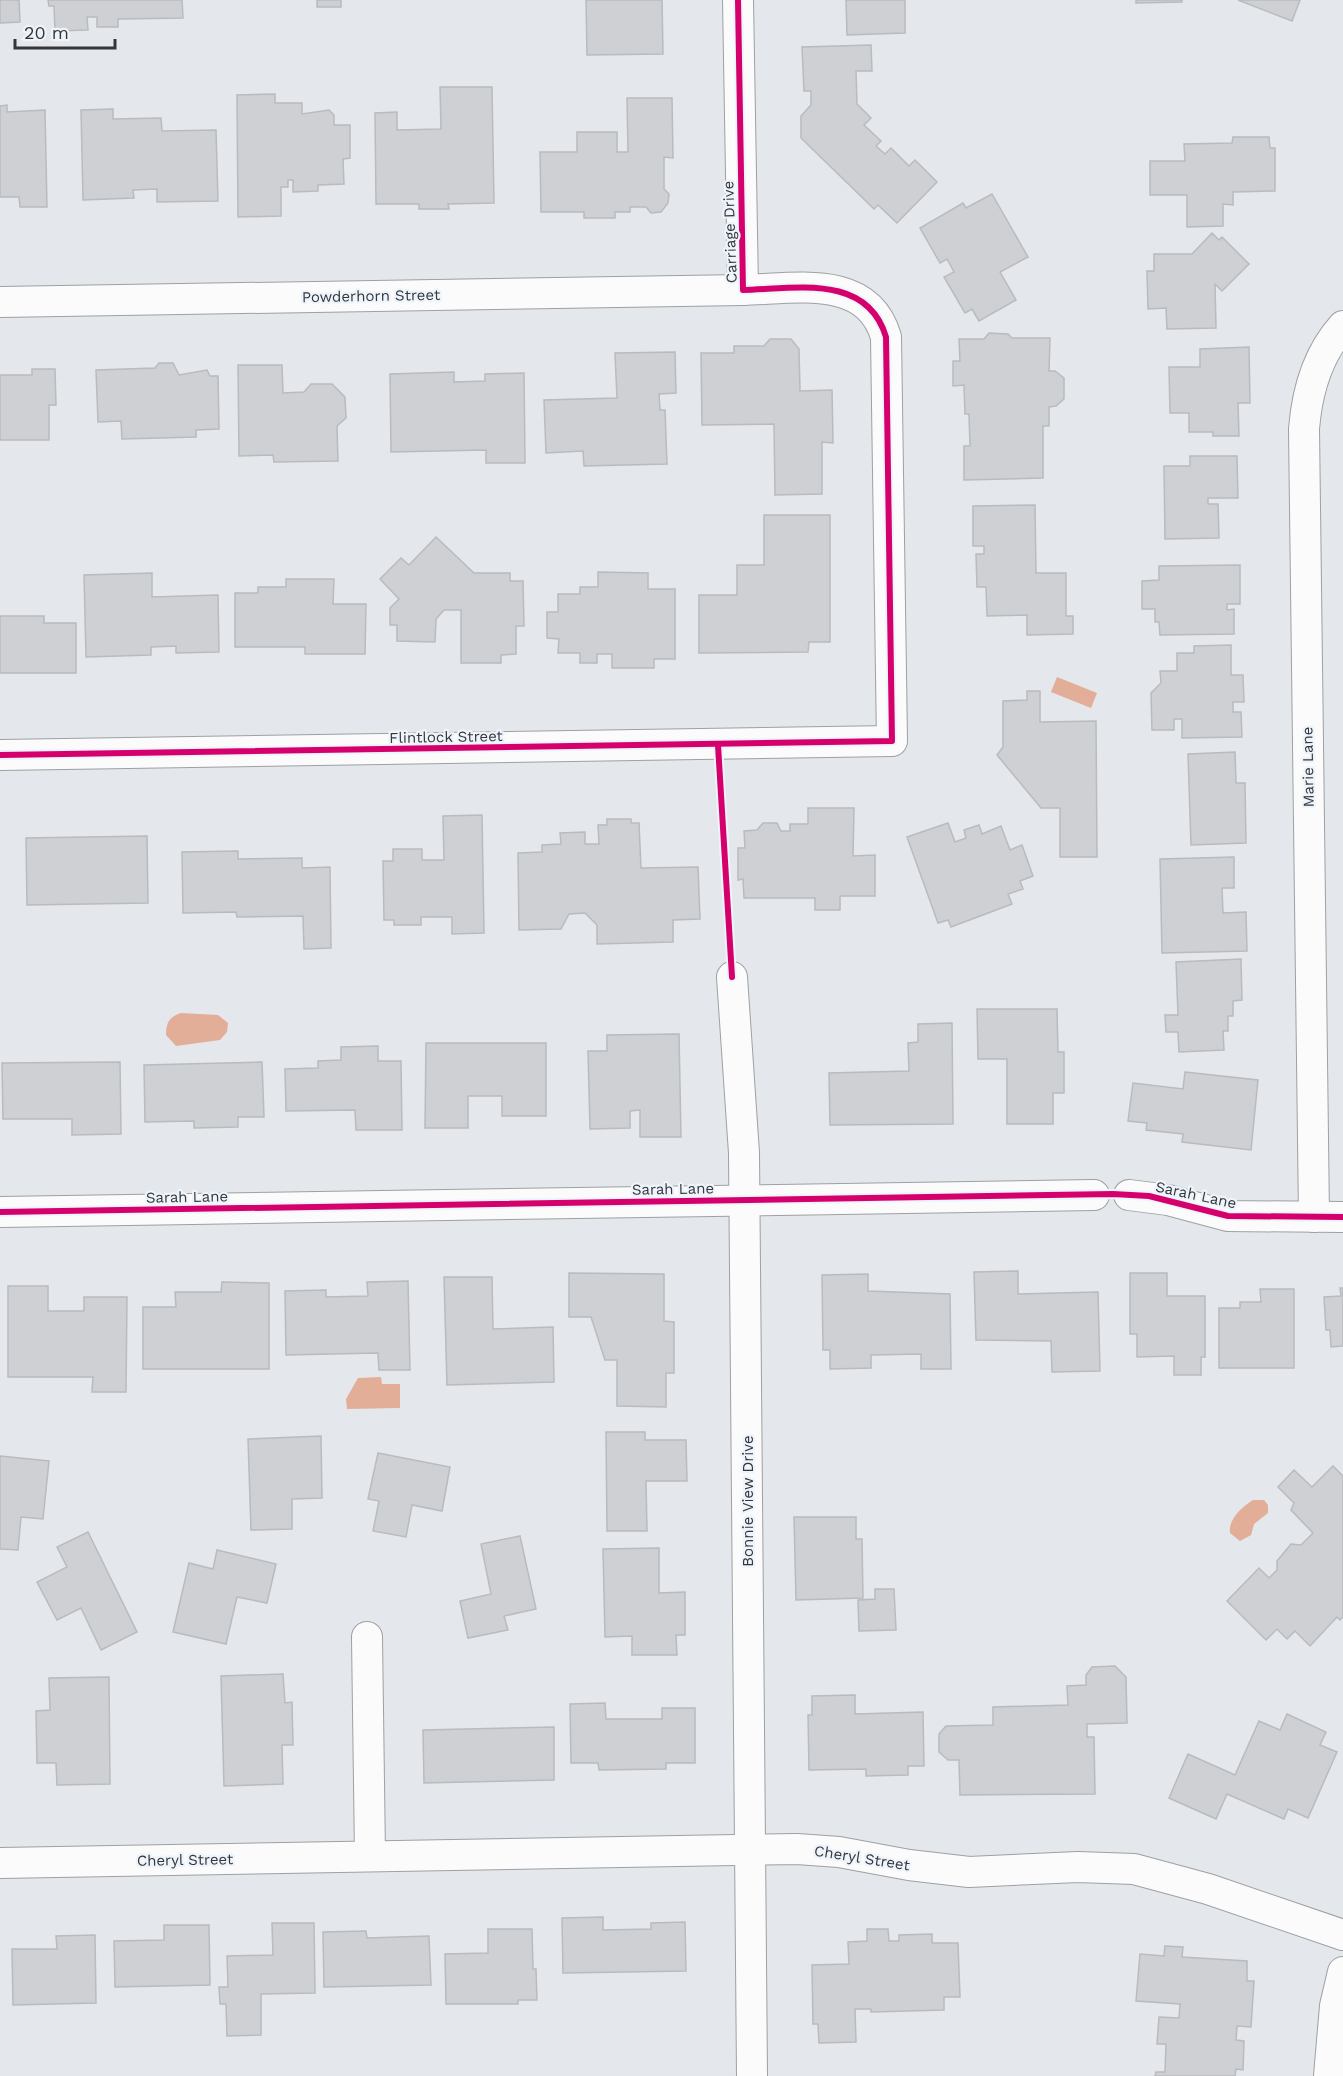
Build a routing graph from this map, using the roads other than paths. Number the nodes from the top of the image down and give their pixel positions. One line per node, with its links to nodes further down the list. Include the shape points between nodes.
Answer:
1 (738, 0): 2 (street, Carriage Drive)
2 (743, 290): 3 (street, Powderhorn Street); 5 (street, Carriage Drive, via 844,292 860,298 882,323 888,351)
3 (0, 302)
4 (1343, 326): 12 (street, Marie Lane, via 1312,377 1304,429)
5 (892, 741): 6 (street, Flintlock Street)
6 (0, 755)
7 (732, 977): 10 (street, Bonnie View Drive)
8 (1094, 1195): 10 (street, Sarah Lane)
9 (1129, 1195): 12 (street, Sarah Lane, via 1168,1200 1228,1216)
10 (745, 1200): 11 (street, Sarah Lane); 14 (street, Bonnie View Drive)
11 (0, 1212)
12 (1328, 1217)
13 (368, 1637): 15 (street)
14 (751, 1848): 15 (street, Cheryl Street); 17 (street, Cheryl Street, via 839,1852 960,1871 1134,1869 1208,1889); 19 (street, Bonnie View Drive)
15 (370, 1856): 16 (street, Cheryl Street)
16 (0, 1863)
17 (1343, 1935)
18 (1343, 1972): 20 (street, via 1335,2006)
19 (752, 2076)
20 (1329, 2076)

